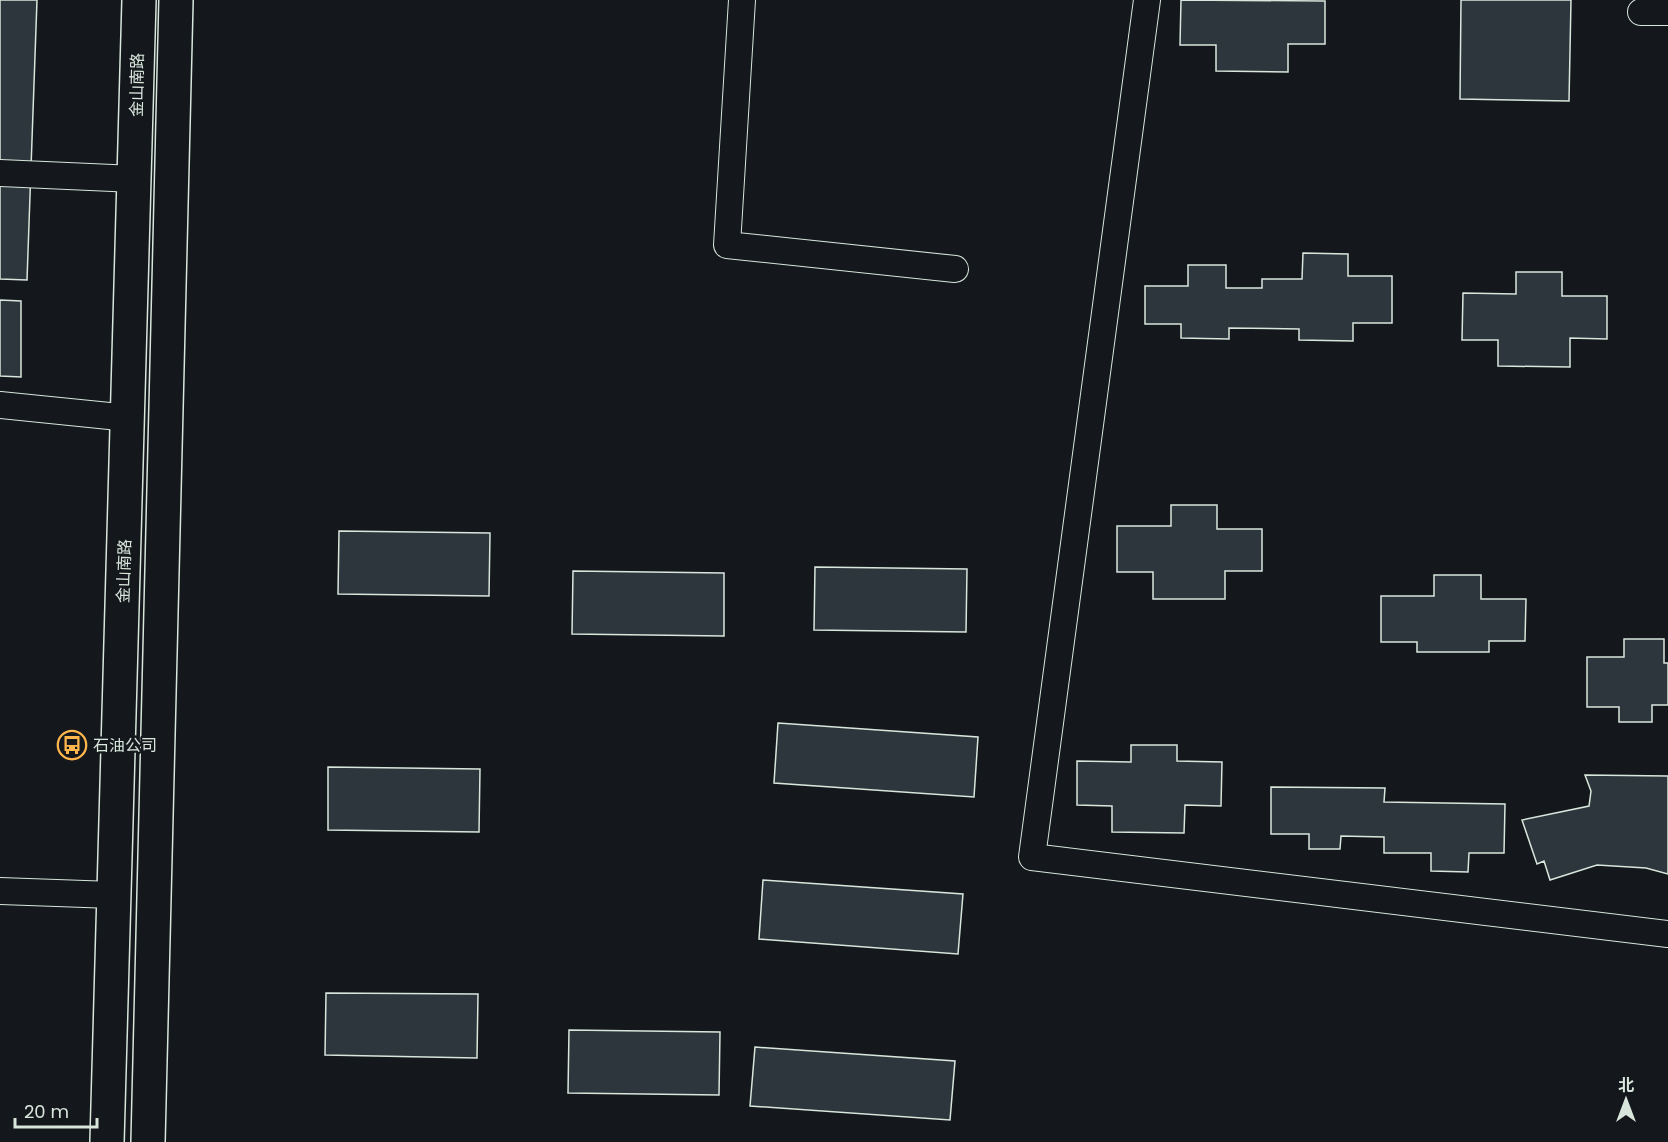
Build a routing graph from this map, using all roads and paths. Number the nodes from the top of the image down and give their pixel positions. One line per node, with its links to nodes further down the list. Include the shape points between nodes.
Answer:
1 (139, 0): 8 (main road, 金山南路)
2 (176, 0): 12 (main road)
3 (742, 0): 9 (street, via 727,245)
4 (1147, 0): 16 (street, via 1032,857)
5 (1641, 12): 6 (street)
6 (1668, 12)
7 (0, 173): 8 (street)
8 (135, 179): 11 (main road, 金山南路)
9 (955, 269)
10 (0, 405): 11 (street)
11 (129, 418): 12 (main road); 14 (main road, 金山南路)
12 (164, 419): 15 (main road)
13 (0, 891): 14 (street)
14 (113, 895): 15 (main road); 17 (main road, 金山南路)
15 (153, 896): 18 (main road)
16 (1668, 934)
17 (106, 1142)
18 (148, 1142)

